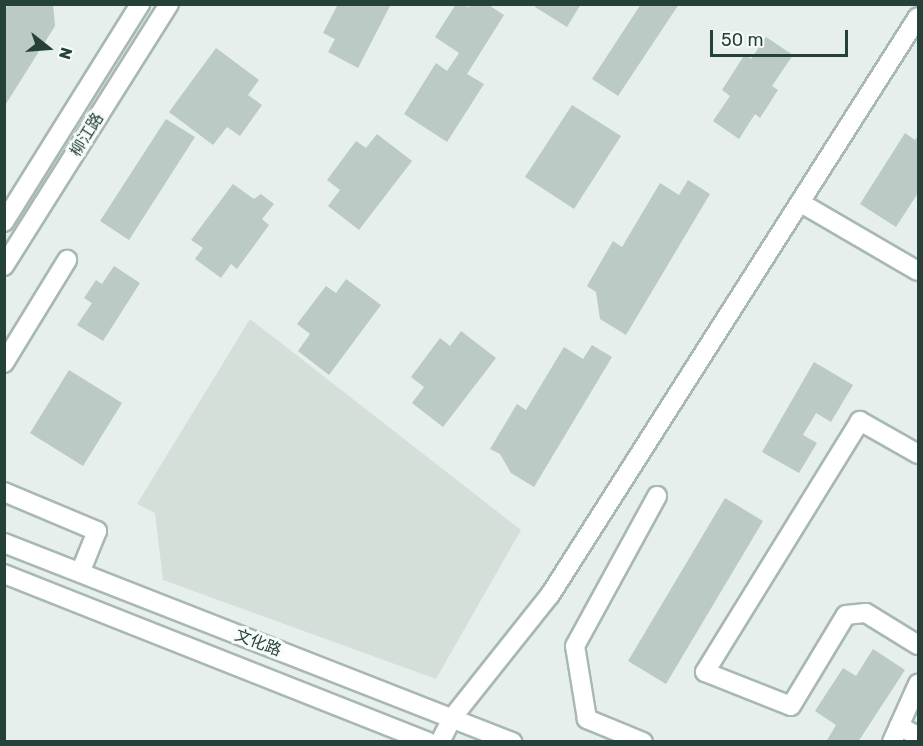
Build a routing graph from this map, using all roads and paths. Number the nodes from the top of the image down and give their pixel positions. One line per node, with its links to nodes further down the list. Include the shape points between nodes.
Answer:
1 (140, 4): 5 (street, 柳江路)
2 (169, 4): 7 (street, 柳江路)
3 (918, 16): 4 (street)
4 (801, 203): 8 (street); 18 (street, via 550,595)
5 (4, 222)
6 (67, 260): 9 (street)
7 (4, 266)
8 (918, 271)
9 (4, 363)
10 (918, 454): 16 (street, via 860,421 705,672 791,706 846,615 866,613)
11 (4, 492): 14 (street, via 97,531)
12 (657, 496): 24 (street, via 575,646 587,719)
13 (4, 543): 14 (street, 文化路)
14 (80, 573): 18 (street, 文化路)
15 (4, 574): 21 (street, 文化路)
16 (918, 645)
17 (918, 684): 19 (street)
18 (452, 718): 22 (street); 23 (street, 文化路)
19 (896, 734): 20 (street)
20 (918, 736)
21 (427, 741)
22 (440, 741)
23 (512, 741)
24 (643, 741)

